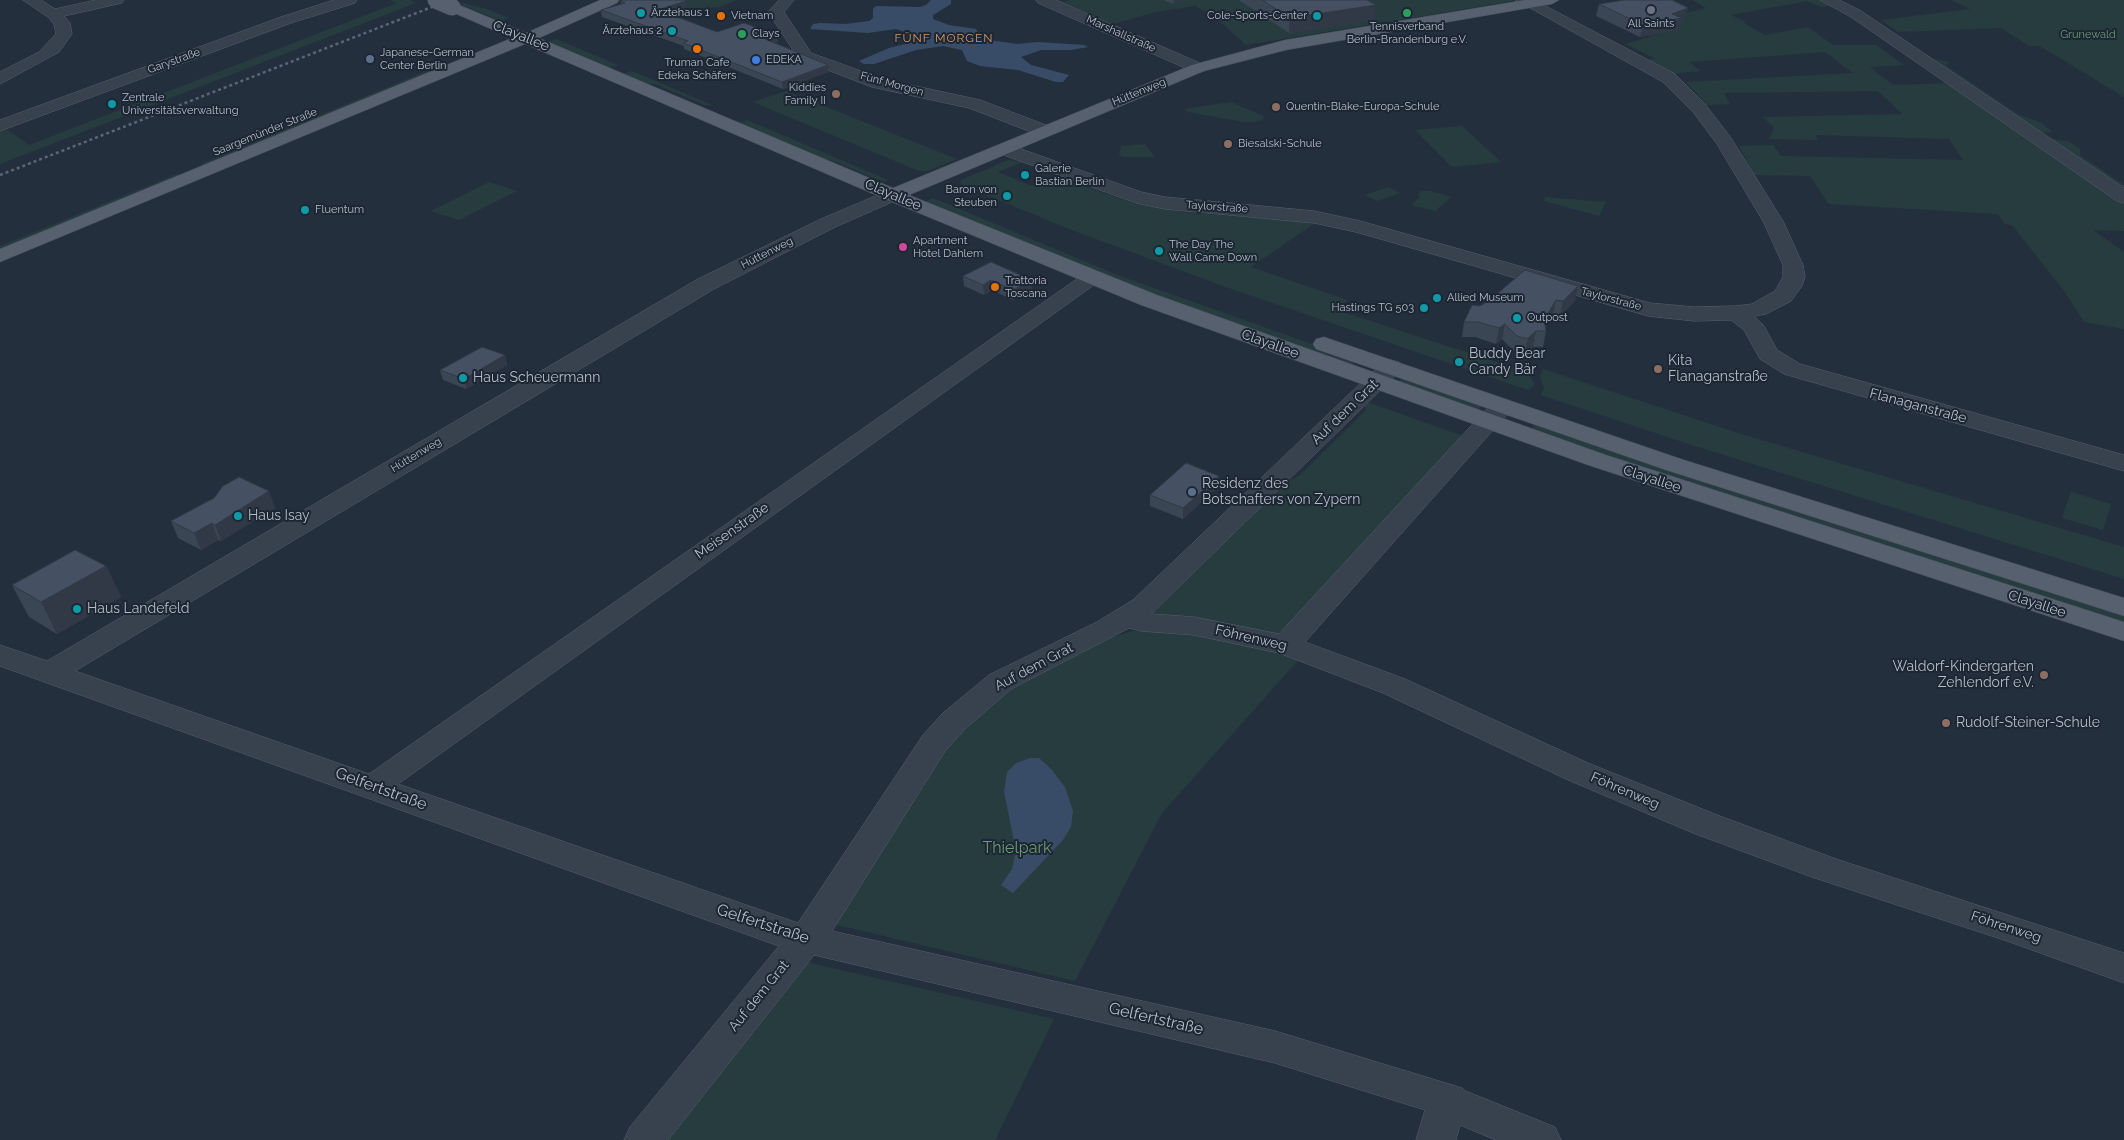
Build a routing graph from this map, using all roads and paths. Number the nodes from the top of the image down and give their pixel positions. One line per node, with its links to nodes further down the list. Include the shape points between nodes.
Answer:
1 (30, 0): 12 (street)
2 (117, 0): 12 (street)
3 (350, 0): 19 (street, Garystraße, via 286,20)
4 (436, 0): 13 (main road, Clayallee, bridge)
5 (582, 0): 13 (main road)
6 (612, 0): 14 (main road)
7 (787, 0): 20 (street, Fünf Morgen, via 776,12 806,56 878,83 974,104)
8 (1552, 0): 11 (main road, Hüttenweg)
9 (1827, 0): 24 (street, via 1856,14)
10 (1048, 1): 17 (street, Marshallstraße)
11 (1526, 2): 17 (main road, Hüttenweg, via 1291,44); 28 (street, Taylorstraße, via 1669,78 1700,108 1725,142 1773,220 1793,265 1794,277 1783,296 1772,303)
12 (53, 14): 18 (street, via 62,23 64,31 54,48)
13 (521, 30): 14 (main road); 23 (main road, Clayallee); 25 (main road, Saargemünder Straße); 26 (main road, Saargemünder Straße)
14 (546, 30): 15 (main road, Clayallee)
15 (563, 37)
16 (629, 65): 22 (main road, Clayallee)
17 (1198, 68): 20 (main road, Hüttenweg)
18 (0, 79)
19 (0, 126)
20 (1045, 131): 21 (main road, Hüttenweg)
21 (1004, 149): 22 (main road, Hüttenweg); 28 (street, Taylorstraße, via 1136,197 1165,203 1308,216 1365,229 1639,307 1694,314)
22 (916, 186): 23 (main road, Hüttenweg); 29 (main road, Clayallee)
23 (892, 195): 27 (main road, Clayallee); 37 (street, Hüttenweg, via 706,284)
24 (2124, 197)
25 (0, 242)
26 (0, 256)
27 (1092, 278): 29 (main road, Clayallee); 38 (street, Meisenstraße)
28 (1736, 313): 31 (street, Flanaganstraße, via 1754,326 1768,354 1792,369)
29 (1383, 375): 30 (main road, Clayallee); 33 (street, Auf dem Grat, via 1190,563)
30 (1494, 414): 32 (main road, Clayallee); 34 (main road, Clayallee, via 1732,505); 35 (street)
31 (2124, 462)
32 (2124, 607)
33 (1129, 617): 35 (street, Föhrenweg, via 1141,622 1194,626); 39 (street, Auf dem Grat, via 1000,682 954,721 934,743)
34 (2124, 632)
35 (1286, 645): 40 (street, Föhrenweg, via 1394,686 1578,771 1705,824 1824,868)
36 (0, 655): 37 (street, Gelfertstraße)
37 (50, 672): 38 (street, Gelfertstraße)
38 (375, 787): 39 (street, Gelfertstraße, via 778,932)
39 (806, 939): 41 (street, Gelfertstraße, via 1274,1047); 42 (street, Auf dem Grat)
40 (2124, 968)
41 (1448, 1100): 43 (street); 44 (street, Gelfertstraße)
42 (644, 1140)
43 (1436, 1140)
44 (1541, 1140)

